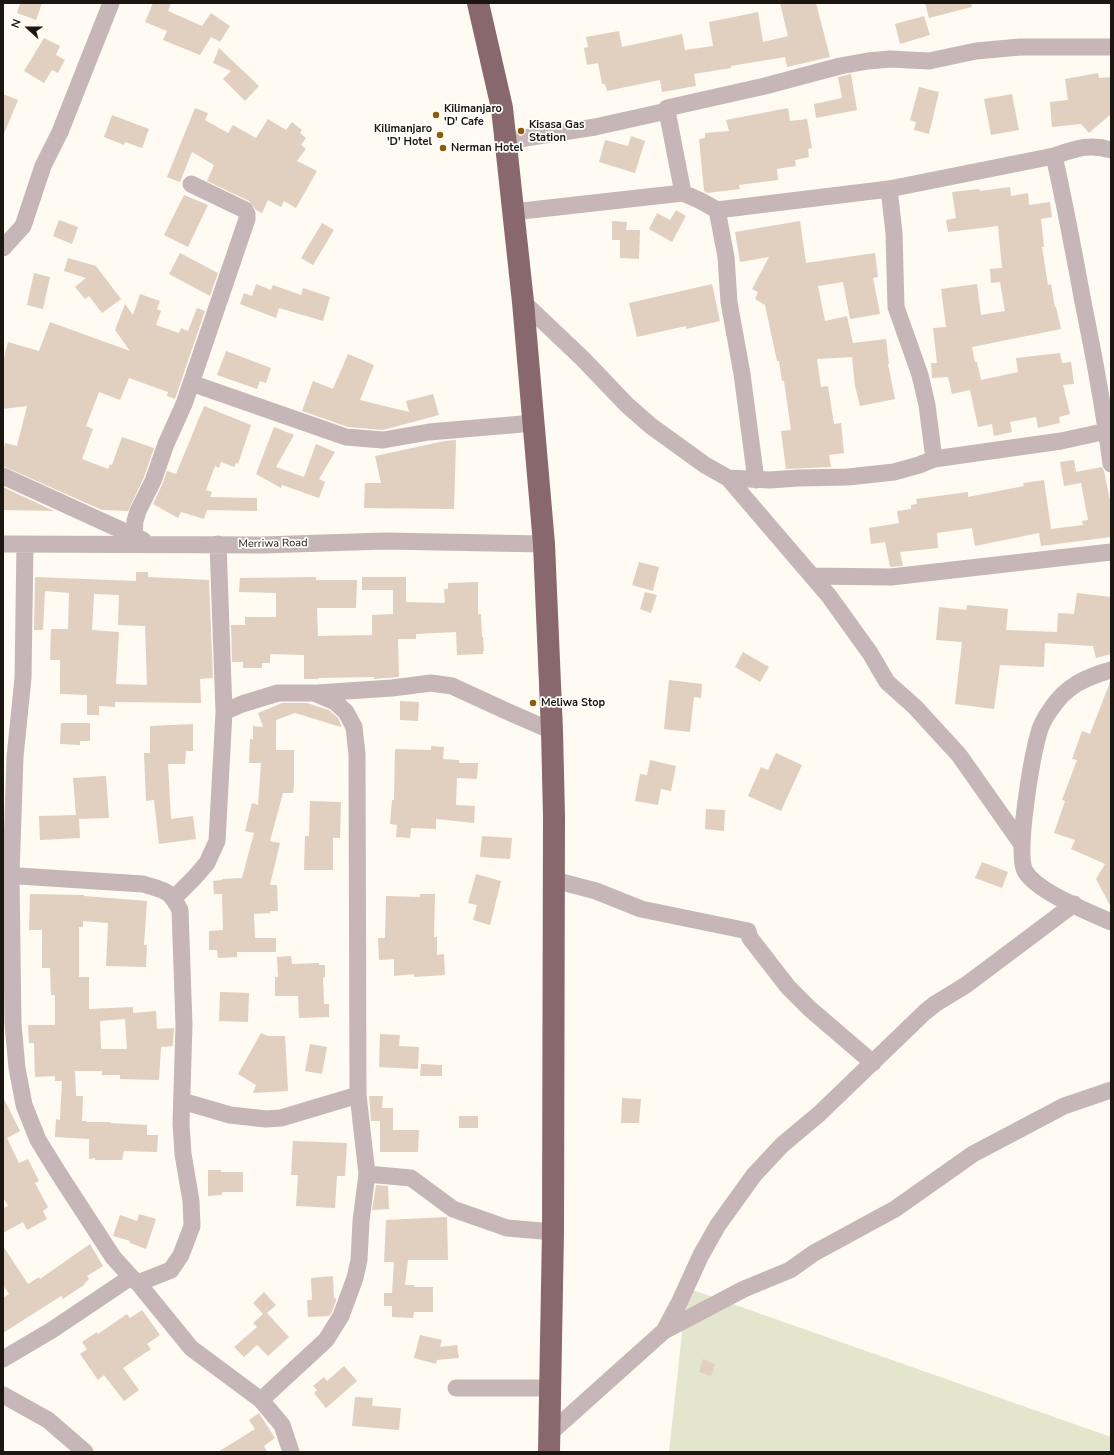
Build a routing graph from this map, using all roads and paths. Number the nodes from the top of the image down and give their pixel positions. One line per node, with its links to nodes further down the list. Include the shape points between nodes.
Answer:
1 (111, 3): 13 (street, via 44,166 23,226)
2 (478, 3): 5 (highway, via 502,108)
3 (1111, 47): 4 (street, via 1020,46 976,51 929,61 868,61 667,108)
4 (667, 111): 5 (street, via 595,127); 10 (street)
5 (506, 141): 12 (highway)
6 (1111, 150): 7 (street, via 1090,146)
7 (1054, 156): 9 (street); 17 (street)
8 (191, 184): 15 (street, via 245,210 248,214)
9 (889, 189): 11 (street); 18 (street, via 894,233 896,307 920,375)
10 (683, 193): 11 (street); 12 (street)
11 (717, 210): 22 (street, via 726,257 728,302 742,374)
12 (513, 212): 14 (highway)
13 (3, 248)
14 (524, 302): 16 (highway); 21 (street, via 651,426 705,465)
15 (191, 383): 16 (street, via 346,437 383,440 429,432); 23 (street, via 153,481 138,511)
16 (534, 423): 27 (highway)
17 (1107, 431): 18 (street, via 1062,441); 19 (street)
18 (934, 459): 22 (street, via 894,472 871,475)
19 (1111, 464)
20 (3, 476): 23 (street)
21 (728, 478): 22 (street); 30 (street)
22 (756, 480)
23 (134, 536): 25 (street)
24 (3, 544): 28 (street, Merriwa Road)
25 (152, 544): 26 (street, Merriwa Road); 28 (street, Merriwa Road)
26 (218, 544): 27 (street, Merriwa Road, via 385,541); 33 (street)
27 (544, 544): 34 (highway)
28 (25, 545): 36 (street, via 23,678)
29 (1111, 552): 30 (street, via 891,577)
30 (812, 576): 35 (street, via 870,653 887,682 915,707 959,754)
31 (1111, 670): 35 (street, via 1078,682 1062,696 1041,727 1023,818)
32 (314, 693): 33 (street, via 278,693); 34 (street, via 431,683 452,686); 43 (street, via 335,702 346,712 354,727 357,754)
33 (224, 712): 38 (street, via 217,840 207,863)
34 (552, 731): 37 (highway)
35 (1021, 843): 39 (street, via 1023,864 1029,876 1051,893)
36 (7, 875): 38 (street, via 143,884 165,891); 47 (street, via 13,1024 24,1105 38,1140 58,1174 113,1257)
37 (554, 880): 41 (street, via 596,891 641,909 748,931 750,938 788,987); 46 (highway)
38 (174, 898): 44 (street, via 180,910 184,995)
39 (1074, 904): 40 (street); 41 (street, via 966,985 936,1004)
40 (1111, 922)
41 (873, 1063): 48 (street, via 782,1145 749,1181 718,1225)
42 (1111, 1090): 48 (street, via 1064,1106 973,1154 895,1209 814,1253 790,1270 744,1289)
43 (358, 1095): 44 (street, via 281,1118 266,1119 230,1115); 45 (street)
44 (182, 1101): 47 (street, via 183,1154 191,1201 192,1226 181,1255 171,1270)
45 (367, 1174): 46 (street, via 411,1178 453,1209 507,1228); 53 (street, via 361,1221 360,1260 341,1316 326,1340)
46 (553, 1232): 51 (highway)
47 (134, 1280): 49 (street); 53 (street, via 190,1348)
48 (664, 1331): 54 (street)
49 (3, 1358)
50 (456, 1388): 51 (street)
51 (550, 1388): 54 (highway)
52 (3, 1395): 55 (street, via 48,1420)
53 (261, 1400): 56 (street, via 282,1425)
54 (549, 1443)
55 (85, 1452)
56 (291, 1452)

